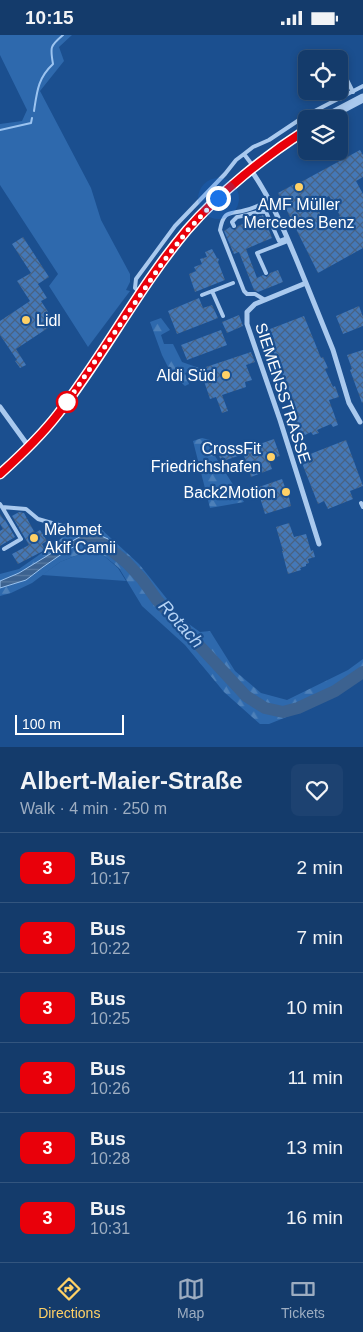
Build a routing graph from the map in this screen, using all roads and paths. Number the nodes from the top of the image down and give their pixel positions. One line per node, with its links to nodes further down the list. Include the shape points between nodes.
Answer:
1 (348, 82): 3 (lane)
2 (363, 86): 3 (lane)
3 (353, 92): 4 (lane)
4 (348, 95)
5 (363, 98): 7 (street)
6 (338, 100): 9 (lane, via 305,116)
7 (340, 110)
8 (298, 135): 10 (street)
9 (244, 154): 10 (lane); 18 (lane, via 175,226 136,279 135,289)
10 (253, 169): 11 (street); 18 (street, via 218,198 188,230)
11 (269, 201): 13 (street); 20 (lane, via 228,214 220,229 244,291)
12 (234, 225): 13 (lane, via 232,223 237,217 266,212 279,241)
13 (288, 239): 14 (lane, via 257,253); 16 (street)
14 (266, 273)
15 (233, 283): 17 (lane)
16 (306, 283): 20 (street, SIEMENSSTRASSE); 23 (street, via 333,350 349,403)
17 (212, 291): 19 (lane); 21 (lane)
18 (141, 293): 24 (street, via 59,413)
19 (202, 295)
20 (265, 300): 28 (street, SIEMENSSTRASSE, via 246,312 247,323)
21 (223, 316)
22 (0, 407): 24 (street)
23 (360, 422)
24 (29, 447): 25 (street)
25 (0, 474)
26 (1, 505): 27 (lane, via 26,509 38,519); 29 (lane, via 21,539)
27 (69, 528)
28 (318, 544)
29 (4, 549)

